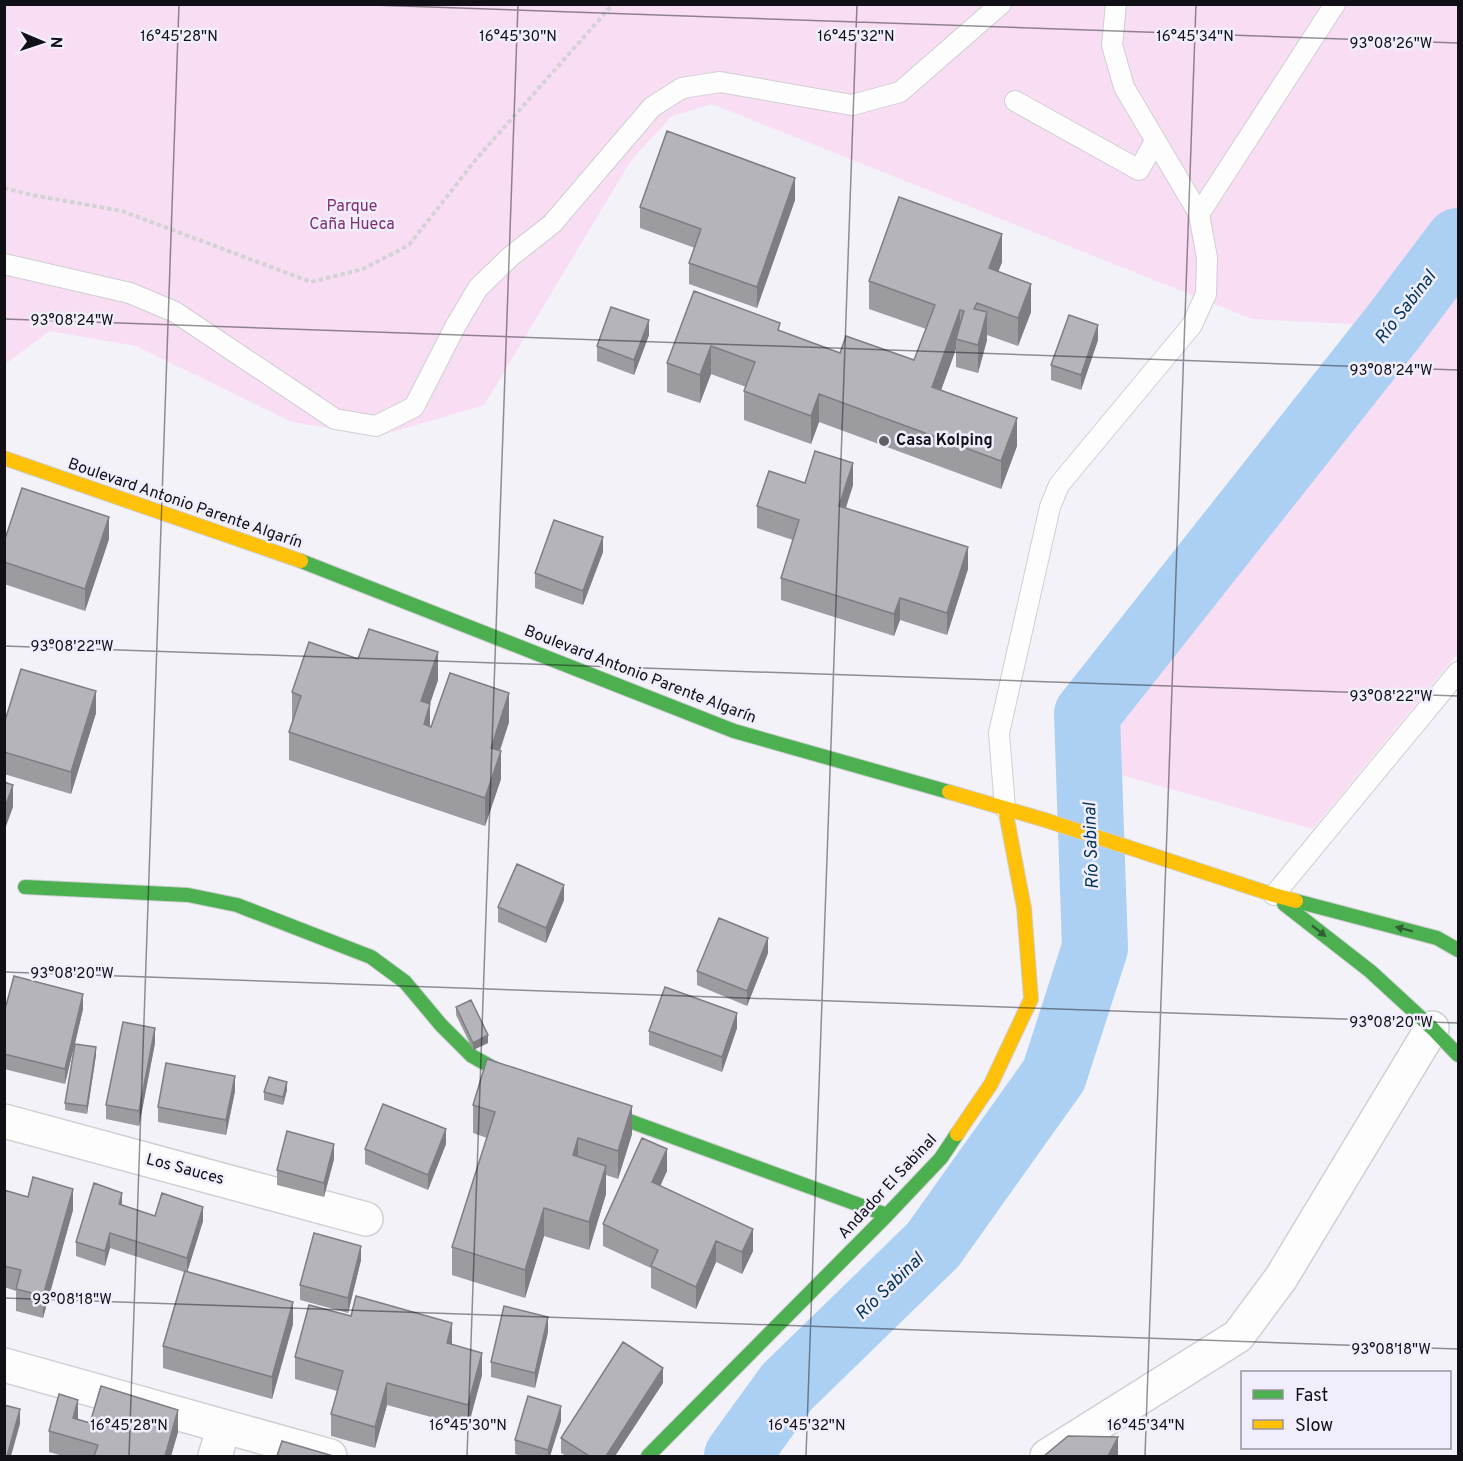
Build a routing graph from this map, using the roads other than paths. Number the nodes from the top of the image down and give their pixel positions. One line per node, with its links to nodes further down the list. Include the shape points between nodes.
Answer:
1 (1001, 4): 7 (lane, via 900,92 852,105 720,82 682,88 652,107 552,224 478,288 414,407 376,426 335,419 166,308 130,293)
2 (1116, 4): 5 (lane, via 1112,45 1124,87)
3 (1335, 4): 6 (lane)
4 (1015, 100): 5 (lane, via 1139,170)
5 (1155, 141): 6 (lane)
6 (1198, 214): 10 (lane, via 1207,258 1206,294 1192,325 1059,485 1050,507 999,733)
7 (4, 264)
8 (4, 458): 10 (main road, Boulevard Antonio Parente Algarín, via 323,569 734,731)
9 (1458, 672): 12 (lane)
10 (1005, 808): 12 (main road, Boulevard Antonio Parente Algarín); 19 (main road, Andador El Sabinal, via 1024,908 1032,999 991,1084 940,1158)
11 (25, 887): 16 (main road, via 188,895 237,905 371,957 405,982 472,1056)
12 (1266, 892): 13 (main road, Boulevard Antonio Parente Algarín, one-way to 12, via 1437,938); 14 (main road, Boulevard Antonio Parente Algarín, one-way to 14, via 1370,971)
13 (1458, 950)
14 (1432, 1028): 15 (main road, Boulevard Antonio Parente Algarín); 25 (street, via 1281,1278 1238,1336)
15 (1458, 1055)
16 (535, 1087)
17 (579, 1103): 19 (main road)
18 (4, 1121): 20 (street, Los Sauces)
19 (887, 1215): 24 (main road, Andador El Sabinal)
20 (366, 1220)
21 (4, 1365): 22 (street)
22 (219, 1442): 23 (street)
23 (330, 1456)
24 (648, 1456)
25 (1047, 1456)

